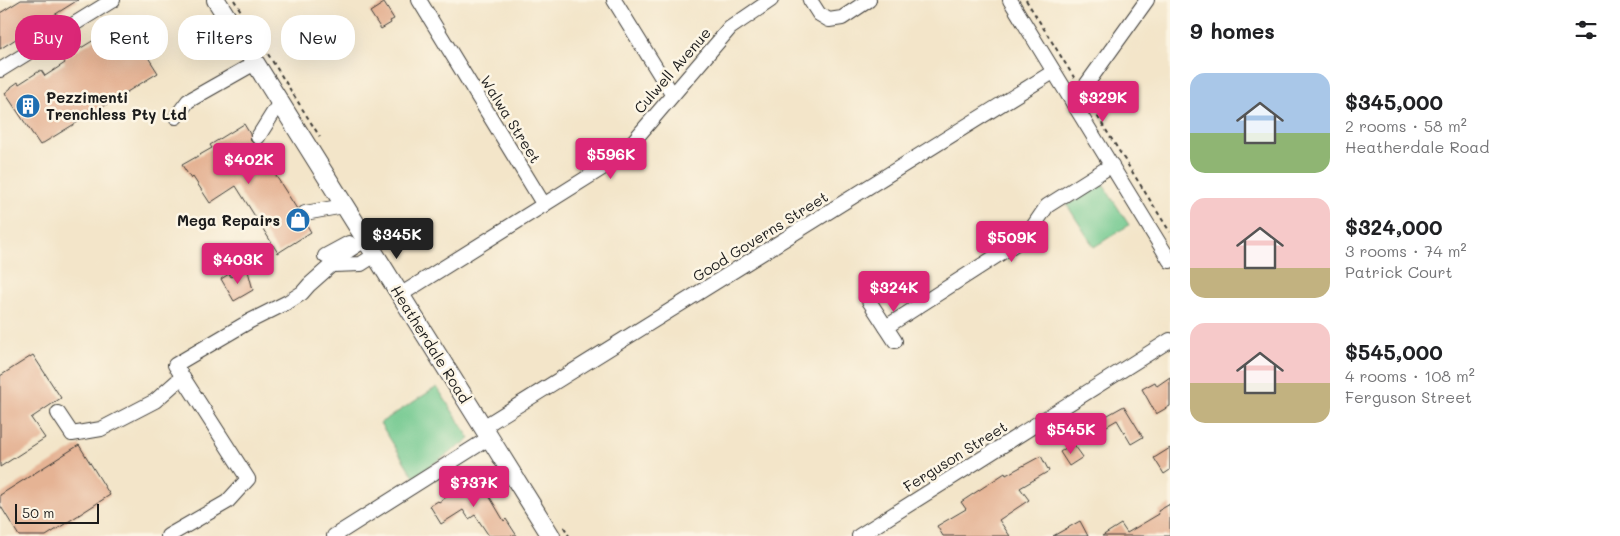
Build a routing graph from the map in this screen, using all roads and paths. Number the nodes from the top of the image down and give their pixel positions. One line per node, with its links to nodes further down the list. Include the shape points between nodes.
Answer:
1 (113, 0): 12 (street)
2 (216, 0): 11 (main road, Heatherdale Road)
3 (419, 0): 21 (street, Walwa Street)
4 (614, 0): 15 (street)
5 (771, 0): 15 (street, Culwell Avenue, via 730,28)
6 (810, 0): 7 (street, via 819,14 829,20 842,18)
7 (869, 0)
8 (1010, 0): 13 (street)
9 (1026, 0): 14 (path)
10 (1147, 0): 14 (street)
11 (255, 62): 16 (main road, Heatherdale Road); 18 (street, via 188,102)
12 (0, 70)
13 (1053, 72): 17 (street); 36 (street, Good Governs Street)
14 (1082, 90): 17 (street); 24 (path)
15 (672, 94): 21 (street, Culwell Avenue, via 620,157)
16 (280, 102): 19 (street); 22 (main road, Heatherdale Road)
17 (1073, 103): 20 (street)
18 (176, 117)
19 (258, 137)
20 (1112, 164): 28 (street); 31 (street, via 1047,206 1026,237)
21 (544, 205): 29 (street, Culwell Avenue)
22 (344, 206): 23 (street); 25 (main road, Heatherdale Road)
23 (306, 213)
24 (1170, 232)
25 (364, 238): 26 (main road, Heatherdale Road); 27 (street, via 345,253)
26 (375, 255): 27 (street, via 361,264); 29 (main road, Heatherdale Road)
27 (329, 260): 34 (street, via 302,293 175,365)
28 (1170, 261)
29 (400, 295): 36 (main road, Heatherdale Road)
30 (869, 301): 31 (street)
31 (886, 327): 33 (street)
32 (1170, 340): 40 (street, Ferguson Street)
33 (894, 341)
34 (182, 376): 35 (street, via 155,401 101,429 72,434); 37 (street, via 248,479 227,502)
35 (58, 413)
36 (486, 433): 38 (street, Good Governs Street, via 414,487); 39 (main road, Heatherdale Road)
37 (168, 536)
38 (334, 536)
39 (551, 536)
40 (859, 536)

